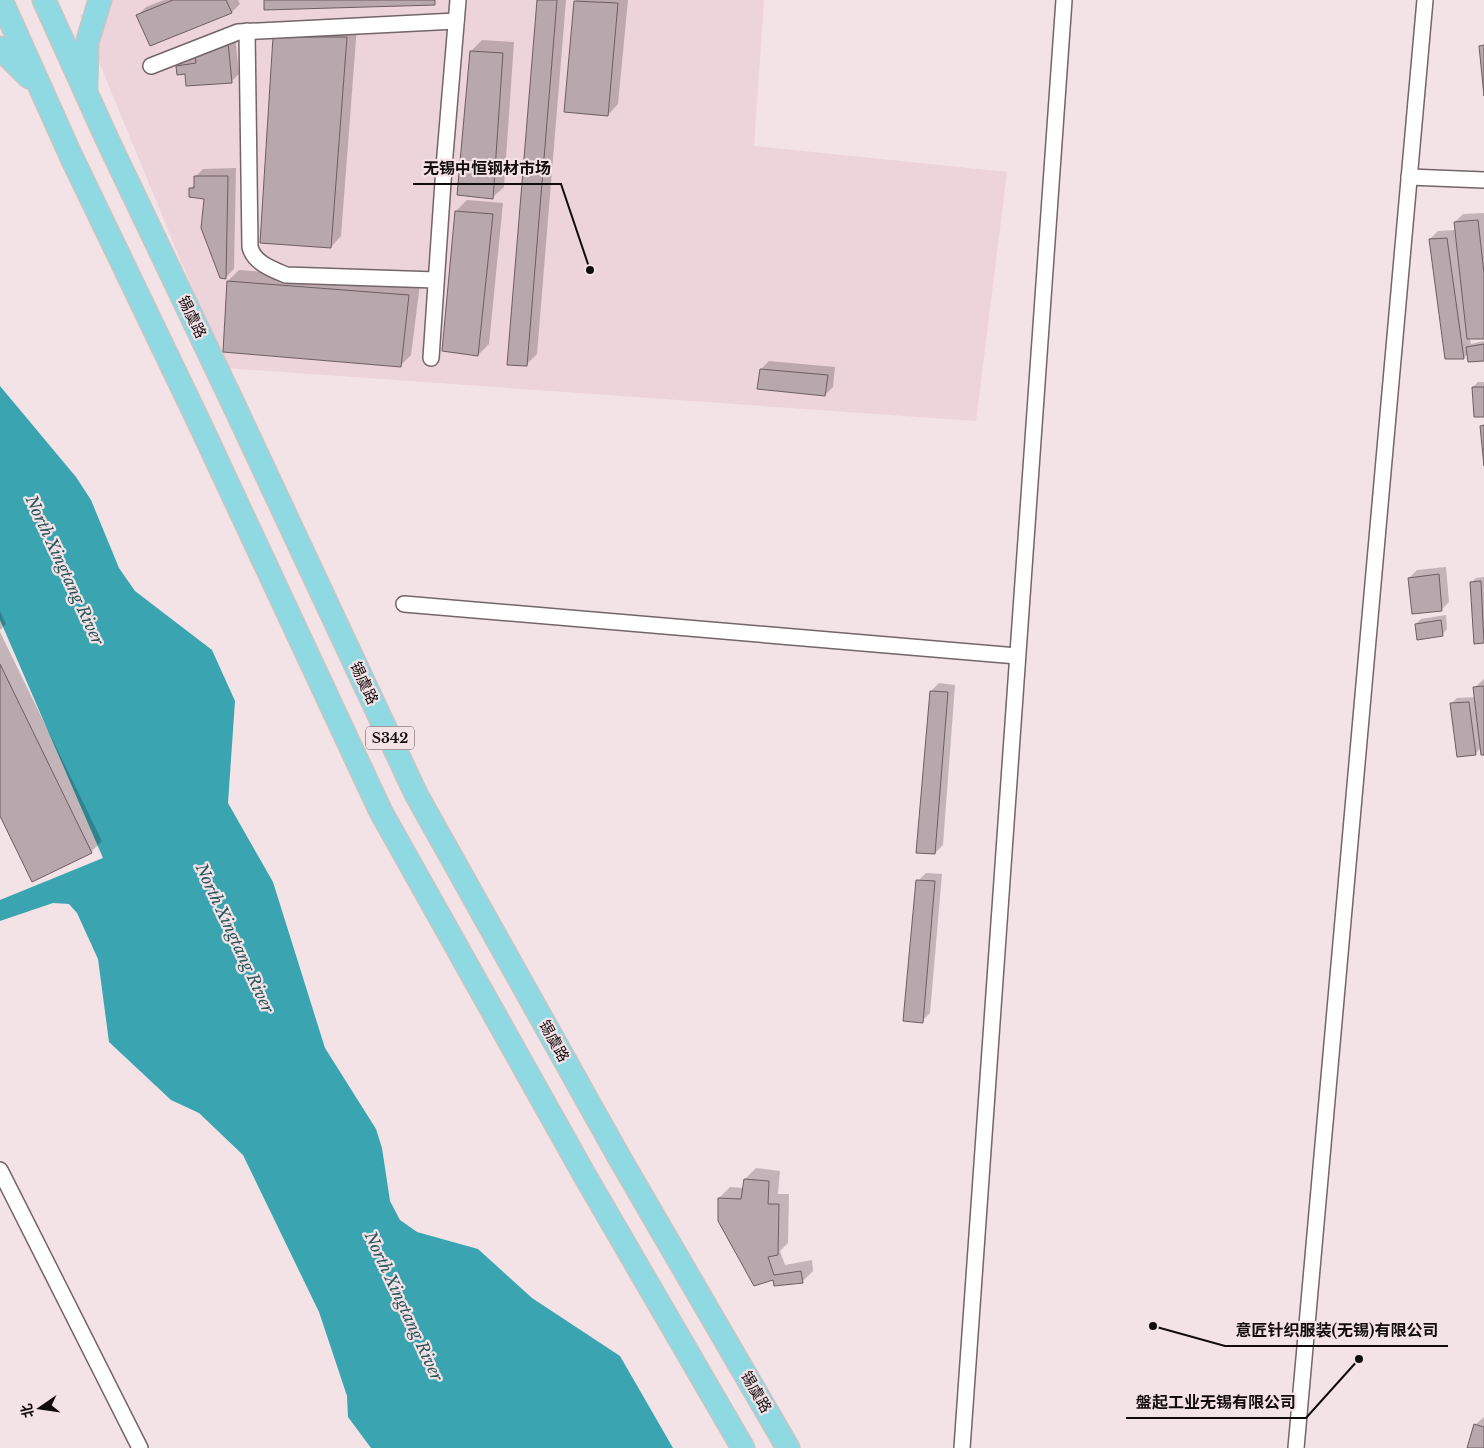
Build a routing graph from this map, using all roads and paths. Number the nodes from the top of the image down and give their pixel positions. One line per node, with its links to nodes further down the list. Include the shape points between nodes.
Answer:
1 (1, 0): 11 (main road, S342)
2 (44, 0): 12 (main road, 锡虞路 / S342)
3 (100, 0): 12 (main road, via 87,43)
4 (458, 0): 7 (street)
5 (1064, 0): 18 (street)
6 (1425, 0): 13 (street)
7 (456, 21): 8 (street); 15 (street)
8 (247, 31): 10 (street); 15 (street, via 250,247 253,255 264,265 286,275)
9 (0, 48): 11 (main road)
10 (151, 66)
11 (42, 92): 21 (main road, S342, via 382,812 585,1176)
12 (86, 94): 22 (main road, 锡虞路 / S342, via 416,794 619,1156)
13 (1409, 177): 14 (street); 24 (street)
14 (1484, 180)
15 (436, 280): 16 (street)
16 (431, 358)
17 (404, 604): 18 (street)
18 (1017, 656): 23 (street)
19 (0, 1170): 20 (street)
20 (140, 1448)
21 (743, 1448)
22 (788, 1448)
23 (962, 1448)
24 (1296, 1448)

